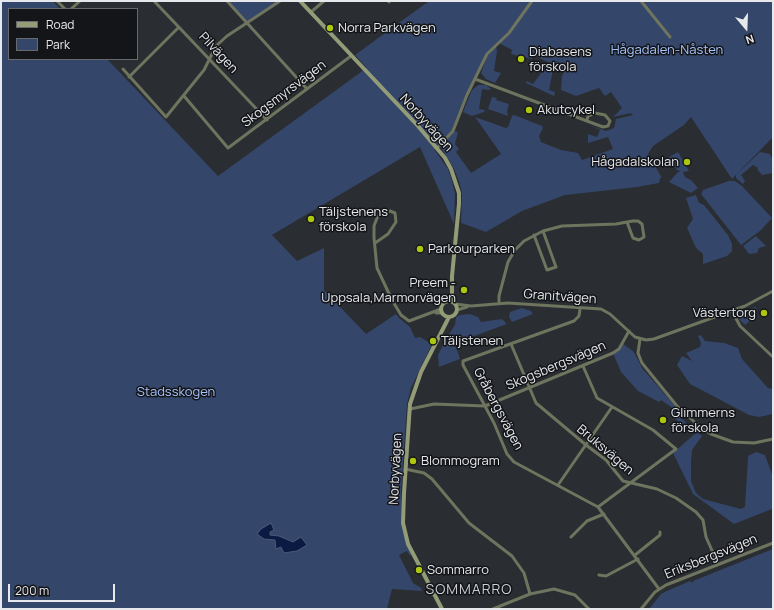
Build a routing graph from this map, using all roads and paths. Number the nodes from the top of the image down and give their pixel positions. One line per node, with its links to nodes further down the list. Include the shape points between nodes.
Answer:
1 (154, 1): 10 (street, Pilvägen)
2 (227, 1): 9 (street)
3 (280, 1): 9 (street)
4 (300, 1): 8 (street, Norbyvägen)
5 (324, 1): 8 (street)
6 (532, 1): 16 (street, via 509,33 487,54)
7 (641, 1): 11 (street)
8 (311, 12): 12 (street, Norbyvägen)
9 (247, 23): 13 (street, via 216,46); 17 (street)
10 (179, 27): 13 (street, Pilvägen); 15 (street)
11 (670, 37)
12 (351, 56): 17 (street, Skogsmyrsvägen); 21 (street, Norbyvägen)
13 (210, 59): 18 (street); 19 (street, Pilvägen)
14 (123, 70): 15 (street)
15 (128, 77): 18 (street, via 166,117)
16 (475, 79): 20 (street); 21 (street, via 453,131)
17 (307, 89): 19 (street, Skogsmyrsvägen)
18 (184, 96): 19 (street, Skogsmyrsvägen, via 228,148)
19 (267, 120)
20 (587, 120): 20 (street, via 604,127 610,124 607,116 600,113 591,114)
21 (437, 148): 27 (street, Norbyvägen, via 451,169 459,193)
22 (627, 222): 22 (street, via 636,240 644,237 644,229 638,221); 23 (street, via 571,224)
23 (543, 231): 24 (street); 24 (street, via 556,267 547,270)
24 (534, 235): 28 (street, via 519,245 511,256)
25 (375, 244): 25 (street, via 388,234 396,222 395,214 390,211 382,212 377,218 374,226); 33 (street, via 378,270 401,315 409,321 432,314)
26 (773, 291): 32 (street)
27 (451, 302): 29 (street, Granitvägen); 31 (street); 33 (street, via 442,305)
28 (499, 303): 29 (street, Granitvägen); 30 (street, Granitvägen)
29 (471, 306): 31 (street, Granitvägen)
30 (580, 308): 34 (street, Granitvägen, via 601,310 610,314); 36 (street, via 574,321)
31 (457, 310): 33 (street, via 455,315)
32 (732, 311): 35 (street, via 654,339); 37 (street, via 740,326)
33 (444, 314): 42 (street, Norbyvägen, via 443,328 415,388)
34 (629, 331): 35 (street, Granitvägen); 38 (street, Skogsbergsvägen, via 619,349)
35 (640, 339): 43 (street, via 638,353 642,363 677,406 702,429 733,442 754,443)
36 (511, 344): 39 (street, Bruksvägen); 40 (street, Gråbergsvägen, via 463,361)
37 (773, 357)
38 (583, 366): 39 (street, Skogsbergsvägen); 41 (street, via 597,398)
39 (529, 388): 40 (street, Skogsbergsvägen); 44 (street, Bruksvägen, via 536,403)
40 (485, 406): 42 (street, Skogsbergsvägen, via 434,404); 47 (street, Gråbergsvägen, via 514,462)
41 (612, 407): 44 (street); 46 (street, via 653,430 676,449)
42 (410, 409): 45 (street, Norbyvägen)
43 (773, 439)
44 (586, 445): 46 (street, Bruksvägen, via 606,460 623,481); 47 (street)
45 (405, 469): 58 (street, via 424,472 469,523 512,556 524,573); 60 (street, Norbyvägen, via 405,533 408,544)
46 (628, 483): 48 (street); 55 (street, Bruksvägen, via 657,489 696,512 703,520 706,537)
47 (558, 485): 48 (street, Gråbergsvägen)
48 (598, 507): 49 (street, Gråbergsvägen)
49 (604, 514): 51 (street, via 587,521); 53 (street, Gråbergsvägen)
50 (660, 532): 53 (street, via 660,535)
51 (571, 537)
52 (773, 543): 55 (street, Eriksbergsvägen)
53 (635, 555): 54 (street, Gråbergsvägen)
54 (638, 559): 56 (street, via 606,576); 57 (street, Gråbergsvägen)
55 (718, 564): 57 (street, Eriksbergsvägen)
56 (599, 575)
57 (659, 589): 64 (street, Eriksbergsvägen)
58 (530, 594): 59 (street); 63 (street, via 554,589 568,592 578,597)
59 (504, 604): 61 (street); 62 (street)
60 (442, 609)
61 (493, 609)
62 (507, 609)
63 (589, 609)
64 (641, 609)

